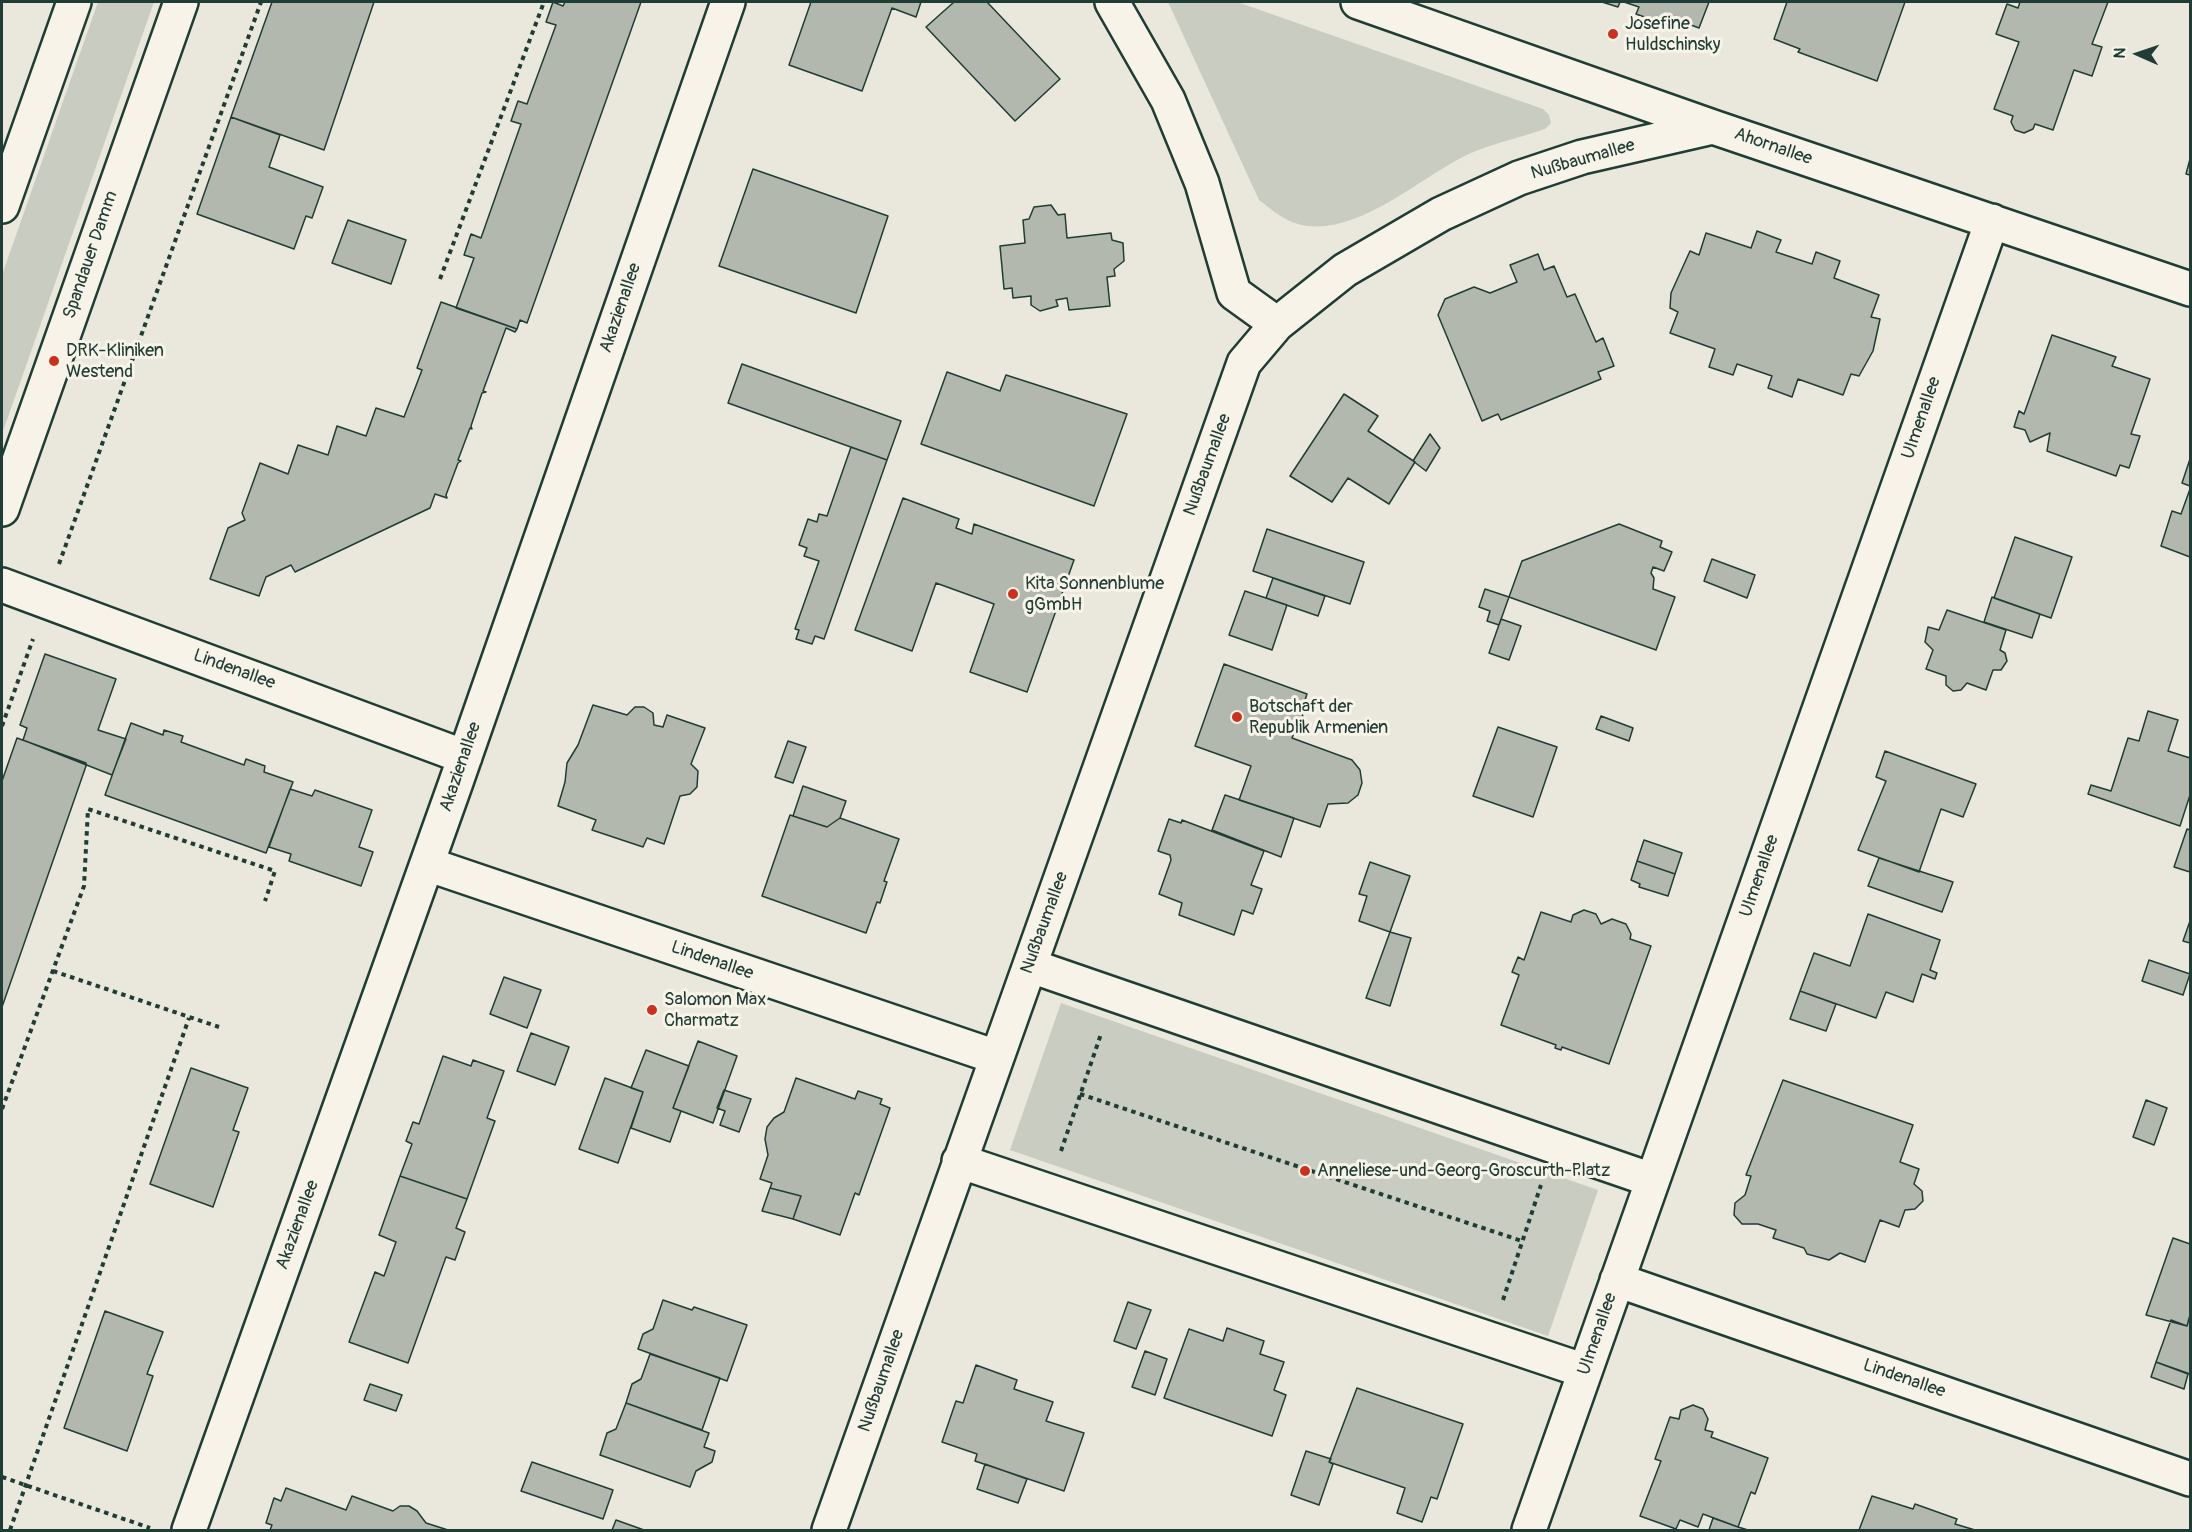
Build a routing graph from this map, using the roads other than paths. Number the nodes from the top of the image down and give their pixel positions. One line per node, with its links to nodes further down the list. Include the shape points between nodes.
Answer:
1 (74, 2): 7 (street)
2 (181, 2): 11 (street, Spandauer Damm)
3 (728, 2): 13 (street, Akazienallee)
4 (1112, 2): 10 (street, via 1168,100 1202,183 1234,292)
5 (1358, 2): 6 (street, Ahornallee)
6 (1713, 127): 8 (street, Ahornallee); 10 (street, Nußbaumallee, via 1582,157 1519,178 1441,214 1345,270)
7 (2, 206)
8 (1992, 221): 9 (street, Ahornallee); 18 (street, Ulmenallee)
9 (2190, 289)
10 (1277, 324): 15 (street, Nußbaumallee, via 1244,363)
11 (2, 510)
12 (2, 585): 13 (street, Lindenallee)
13 (465, 757): 14 (street, Akazienallee)
14 (427, 864): 16 (street, Lindenallee); 22 (street, Akazienallee)
15 (1031, 966): 16 (street, Nußbaumallee); 18 (street)
16 (996, 1058): 17 (street, Nußbaumallee)
17 (959, 1161): 20 (street); 23 (street, Nußbaumallee)
18 (1652, 1180): 19 (street, Ulmenallee)
19 (1617, 1280): 20 (street, Ulmenallee); 21 (street, Lindenallee)
20 (1585, 1371): 24 (street, Ulmenallee)
21 (2190, 1479)
22 (189, 1530)
23 (829, 1530)
24 (1529, 1530)

